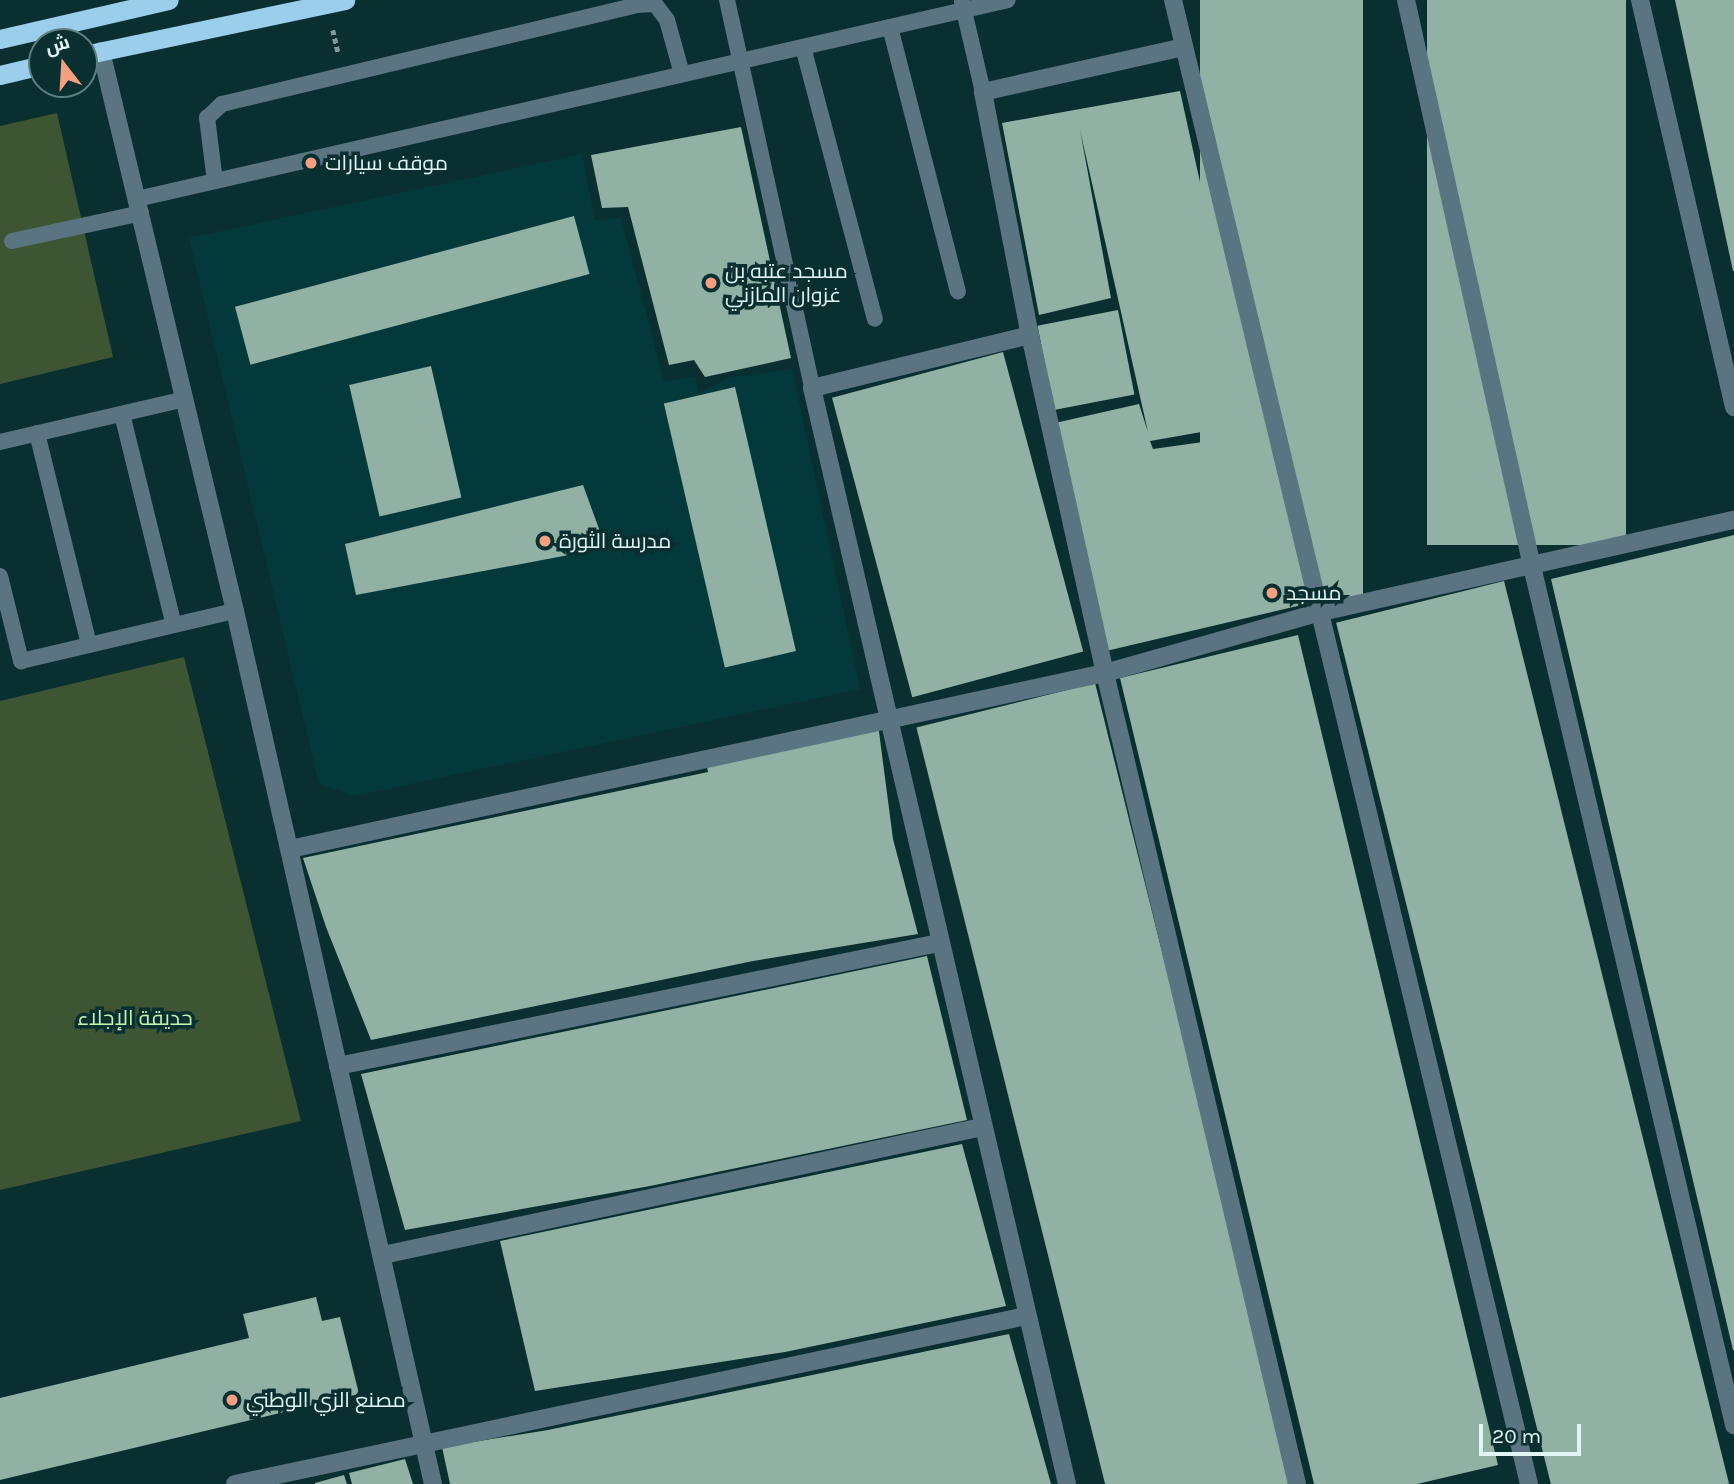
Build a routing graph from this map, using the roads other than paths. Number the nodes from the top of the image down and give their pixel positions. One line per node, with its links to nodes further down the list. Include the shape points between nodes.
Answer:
1 (169, 0): 12 (highway)
2 (345, 0): 15 (highway)
3 (673, 0): 9 (lane)
4 (727, 0): 16 (lane)
5 (1008, 0): 10 (lane)
6 (1173, 0): 14 (street)
7 (1406, 0): 35 (street)
8 (1640, 0): 30 (street)
9 (655, 4): 19 (lane, via 667,20); 22 (lane, via 222,104 207,118)
10 (962, 5): 11 (lane); 21 (lane)
11 (890, 27): 13 (lane); 25 (lane)
12 (0, 39)
13 (803, 47): 16 (lane); 26 (lane)
14 (1184, 47): 21 (street); 38 (street)
15 (98, 52)
16 (741, 61): 19 (lane); 28 (lane)
17 (28, 68): 20 (highway)
18 (98, 70): 23 (street)
19 (682, 74): 22 (lane)
20 (0, 75)
21 (983, 92): 27 (street)
22 (215, 181): 23 (lane)
23 (139, 206): 24 (lane); 29 (street)
24 (12, 241)
25 (958, 291)
26 (875, 319)
27 (1030, 335): 28 (street); 41 (street)
28 (812, 388): 42 (street)
29 (185, 399): 31 (lane); 37 (street)
30 (1734, 407)
31 (122, 414): 32 (lane); 39 (lane)
32 (37, 433): 33 (lane); 40 (lane)
33 (0, 442)
34 (1734, 520): 35 (street)
35 (1531, 562): 38 (street); 49 (street)
36 (0, 576): 40 (lane, via 21,661)
37 (235, 611): 39 (lane); 43 (street)
38 (1317, 613): 41 (street); 55 (street)
39 (174, 625): 40 (lane)
40 (89, 645)
41 (1105, 673): 42 (street); 54 (street)
42 (887, 722): 43 (street); 44 (street)
43 (290, 849): 45 (street)
44 (939, 943): 45 (street); 46 (street)
45 (338, 1066): 47 (street)
46 (982, 1127): 47 (street); 48 (street)
47 (383, 1255): 50 (street)
48 (1026, 1316): 50 (street); 53 (street)
49 (1734, 1425)
50 (425, 1443): 51 (street); 52 (street)
51 (235, 1484)
52 (433, 1484)
53 (1066, 1484)
54 (1297, 1484)
55 (1529, 1484)

